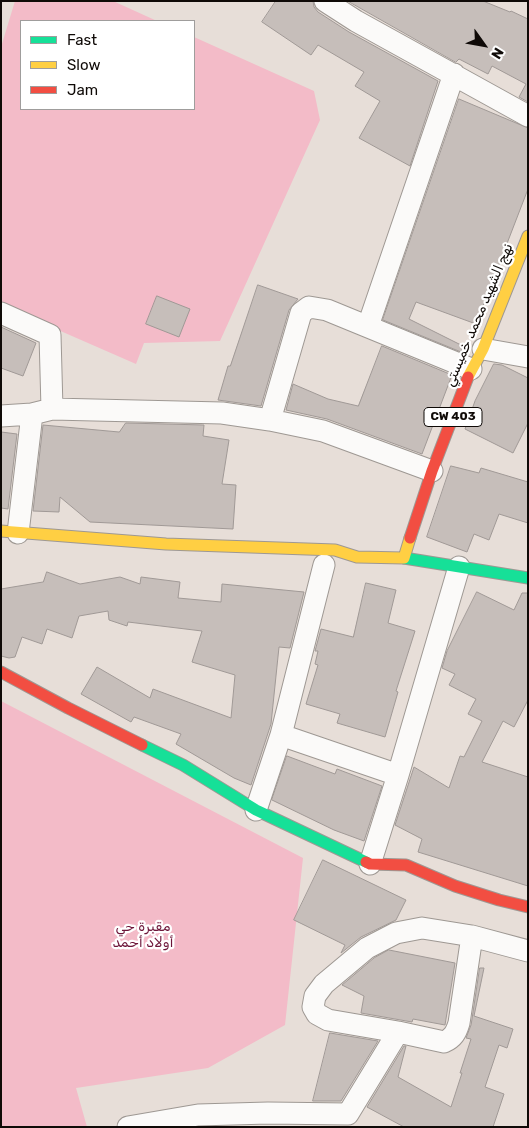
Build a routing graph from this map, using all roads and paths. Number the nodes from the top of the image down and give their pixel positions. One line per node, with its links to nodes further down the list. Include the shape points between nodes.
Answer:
1 (325, 1): 2 (street)
2 (454, 74): 3 (street); 6 (street)
3 (528, 116)
4 (528, 236): 7 (main road, نهج الشهيد محمد خميستي / CW 403)
5 (1, 313): 10 (street, via 50,335)
6 (368, 326): 9 (street); 13 (street, via 327,310 305,309)
7 (483, 349): 8 (street); 9 (main road, نهج الشهيد محمد خميستي / CW 403)
8 (528, 357)
9 (471, 369): 14 (main road, نهج الشهيد محمد خميستي / CW 403)
10 (52, 409): 11 (street); 13 (street, via 222,413)
11 (32, 414): 12 (street); 15 (street)
12 (1, 416)
13 (270, 420): 14 (street, via 323,431)
14 (432, 471): 17 (main road, نهج الشهيد محمد خميستي / CW 403)
15 (10, 532): 16 (main road, via 166,544 335,550)
16 (357, 557): 17 (main road); 18 (main road)
17 (404, 558): 19 (main road)
18 (329, 565): 22 (street)
19 (459, 567): 20 (main road); 23 (street)
20 (528, 578)
21 (1, 672): 24 (main road, via 183,765)
22 (281, 735): 23 (street); 24 (street)
23 (398, 775): 25 (street)
24 (256, 810): 25 (main road)
25 (370, 864): 26 (main road, via 406,866 464,889)
26 (528, 907)
27 (472, 936): 28 (street); 29 (street, via 456,1033 444,1042); 29 (street, via 422,928 396,933 368,948 324,984 315,996 312,1008 328,1020)
28 (528, 951)
29 (398, 1032): 31 (street)
30 (198, 1116): 31 (street, via 268,1113); 32 (street); 33 (street)
31 (346, 1120)
32 (128, 1127)
33 (219, 1127)

